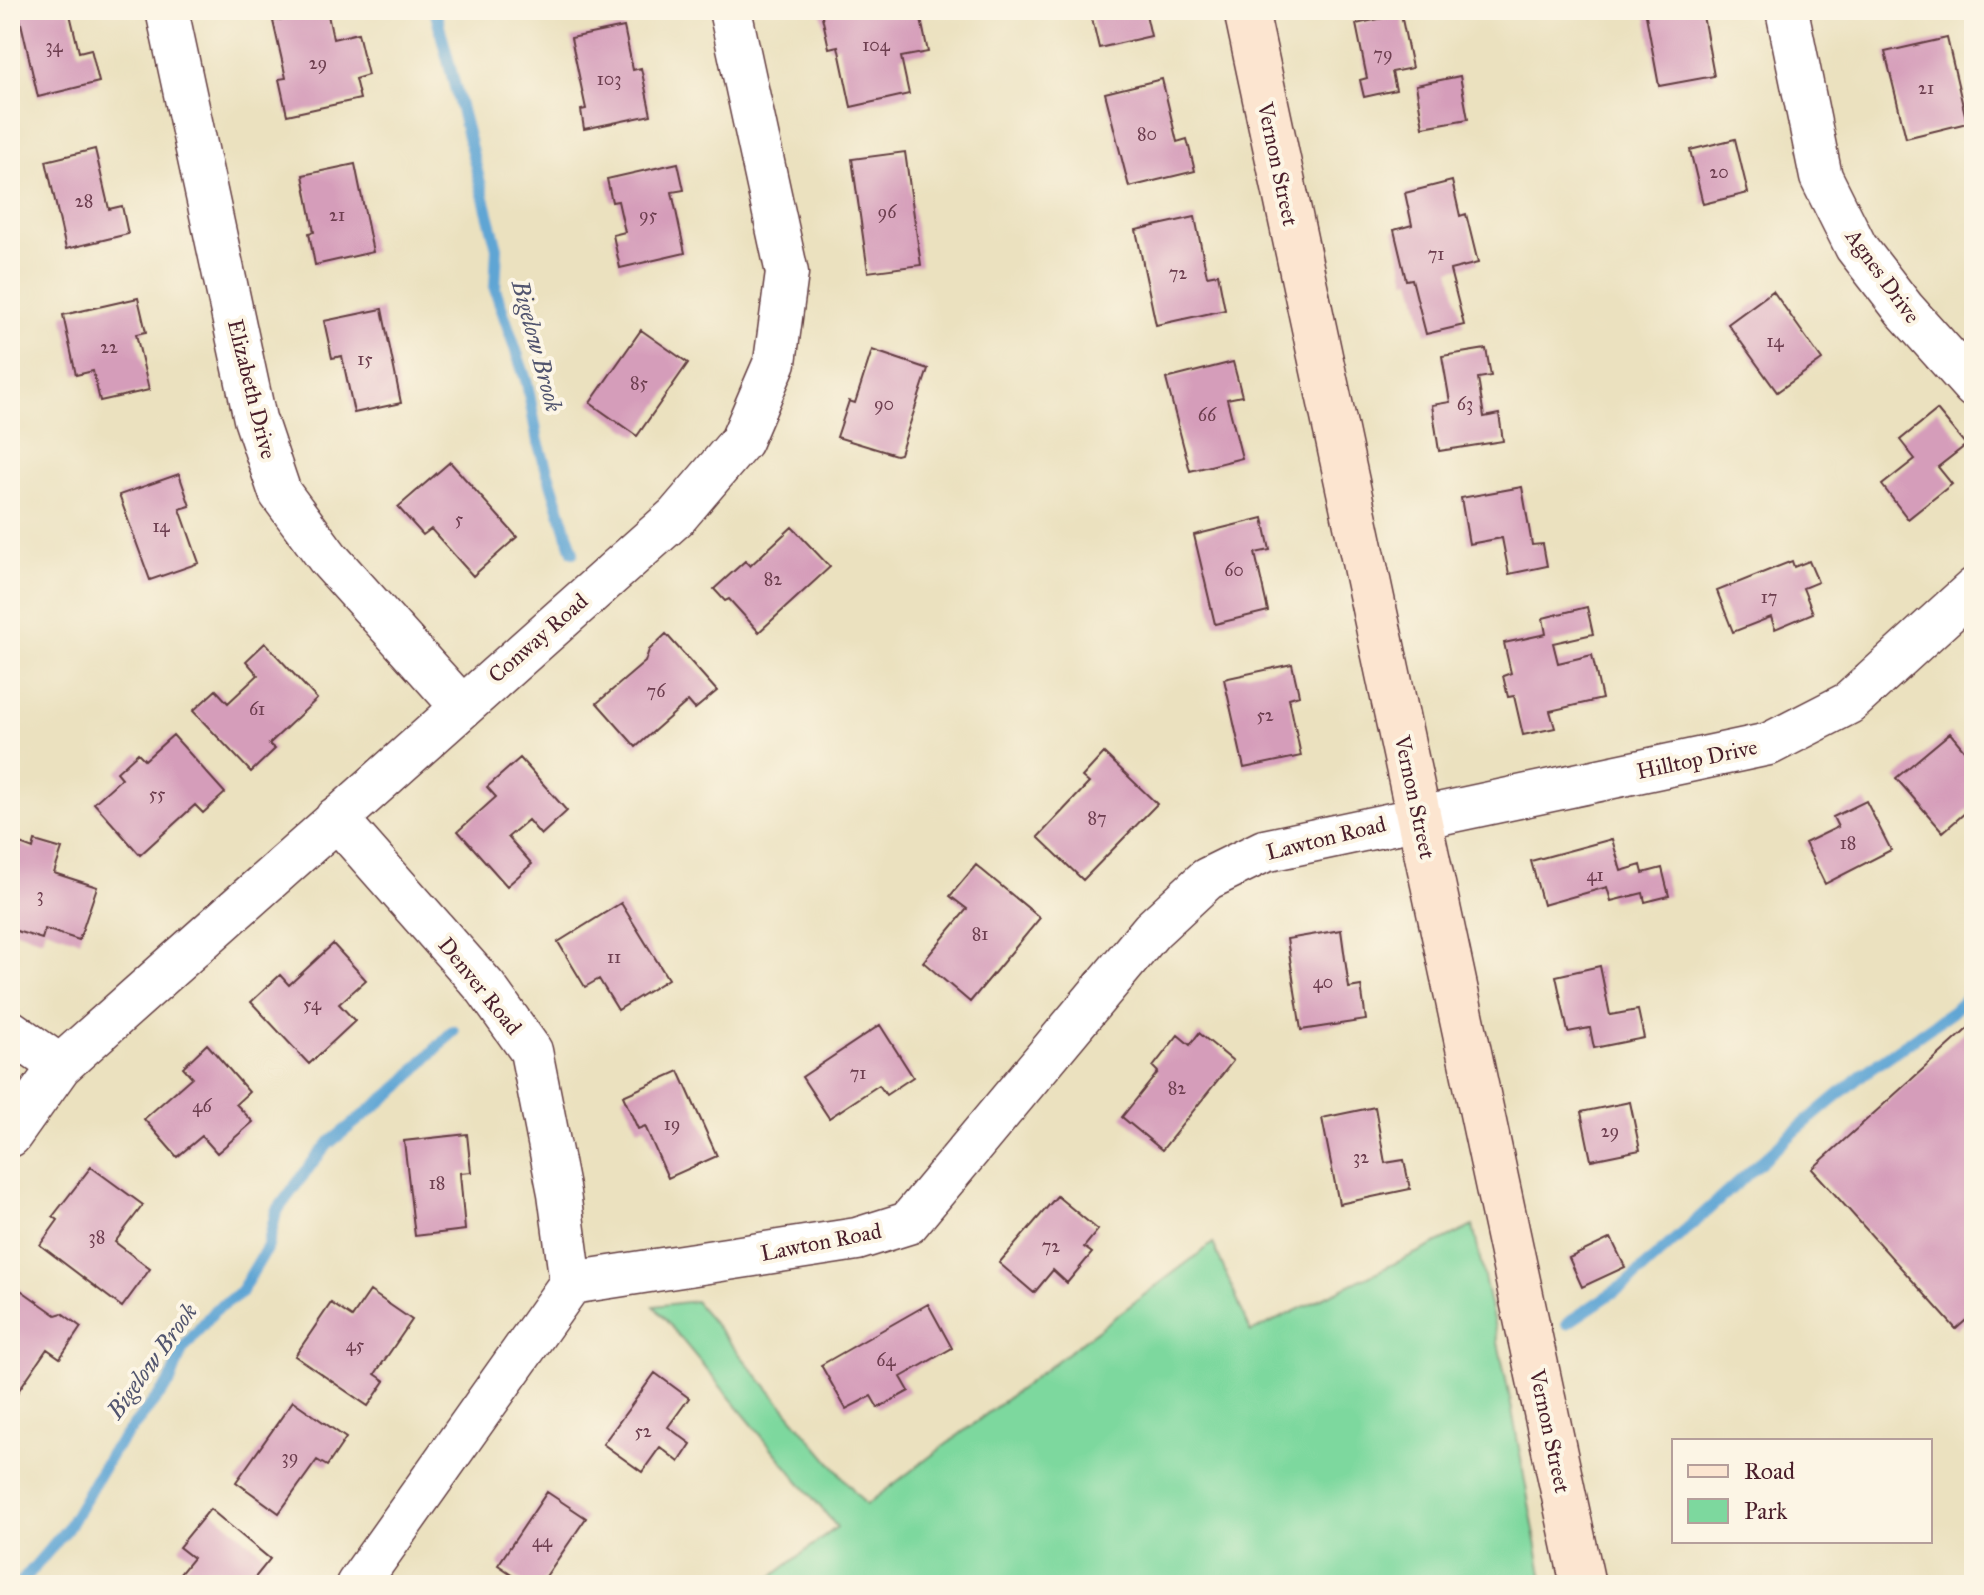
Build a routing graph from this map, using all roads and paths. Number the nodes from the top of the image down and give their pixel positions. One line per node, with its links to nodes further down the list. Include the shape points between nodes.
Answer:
1 (167, 10): 7 (street, Elizabeth Drive, via 255,419 280,493 328,558)
2 (730, 10): 7 (street, Conway Road, via 787,273 775,362 741,441 677,516)
3 (1246, 10): 8 (street, Vernon Street)
4 (1787, 10): 5 (street, Agnes Drive, via 1821,177 1856,247)
5 (1974, 387)
6 (1974, 589): 8 (street, Hilltop Drive, via 1849,703 1769,744)
7 (461, 706): 9 (street, Conway Road)
8 (1419, 816): 13 (street, Lawton Road, via 1264,851 1207,879 1152,930 908,1223 857,1239); 15 (street, Vernon Street)
9 (336, 818): 11 (street, Conway Road); 13 (street, Denver Road, via 486,988 531,1051)
10 (10, 1031): 11 (street)
11 (60, 1066): 12 (street, Conway Road)
12 (10, 1136)
13 (571, 1283): 14 (street)
14 (357, 1585)
15 (1583, 1585)

